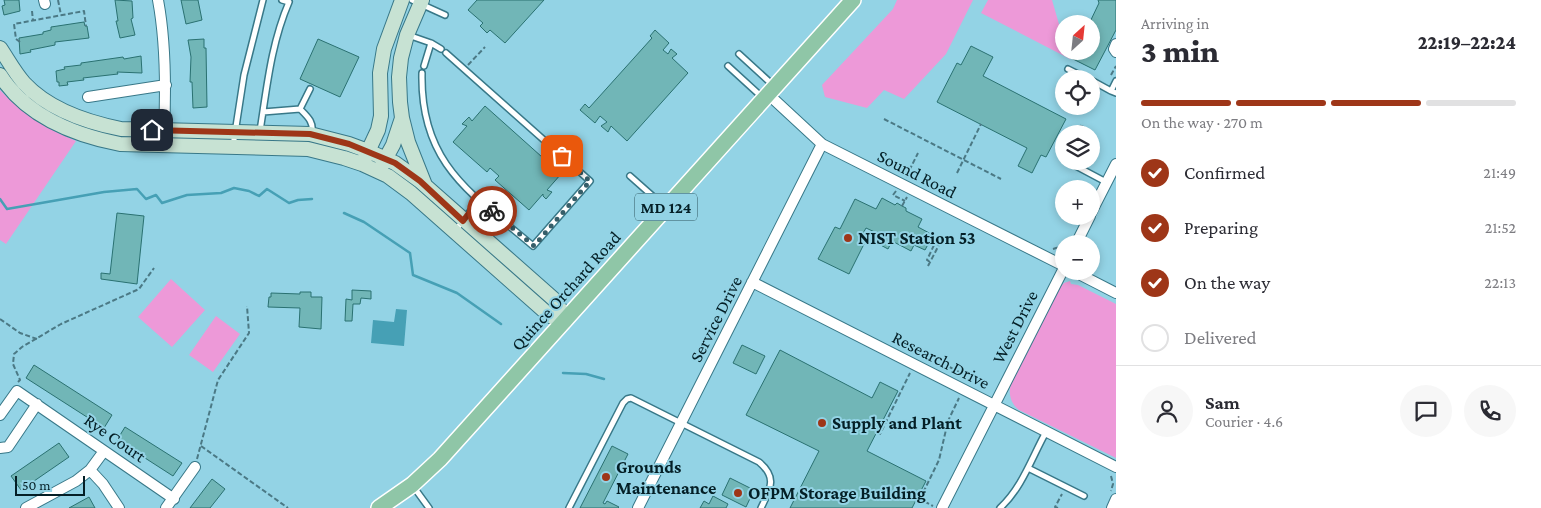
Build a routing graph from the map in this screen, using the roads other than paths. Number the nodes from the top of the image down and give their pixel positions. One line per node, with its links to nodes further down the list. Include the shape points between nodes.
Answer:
1 (158, 0): 19 (street)
2 (263, 0): 29 (lane, via 244,75)
3 (282, 0): 26 (lane, via 289,2 275,45)
4 (402, 0): 34 (street, via 384,50 380,73 381,116)
5 (852, 0): 23 (main road, Quince Orchard Road / MD 124)
6 (418, 1): 7 (lane); 8 (street)
7 (445, 14)
8 (407, 35): 9 (lane); 27 (street, via 399,77)
9 (431, 43): 14 (lane); 46 (lane, via 590,181 534,246)
10 (1116, 44): 12 (street)
11 (0, 48): 28 (street, via 25,84 72,115 121,129)
12 (1116, 52)
13 (739, 54): 23 (lane)
14 (424, 66)
15 (728, 66): 23 (lane)
16 (422, 74): 44 (lane, via 422,98 437,150 453,175)
17 (0, 75): 33 (street, via 14,94 30,107 82,135 120,144)
18 (1116, 81): 22 (lane)
19 (166, 85): 24 (street); 28 (street)
20 (1100, 85): 22 (lane)
21 (310, 89): 25 (lane)
22 (1114, 92)
23 (769, 93): 32 (street, Sound Road); 45 (main road, Quince Orchard Road / MD 124)
24 (88, 97)
25 (300, 109): 26 (lane); 31 (lane, via 310,119)
26 (263, 112): 30 (lane)
27 (402, 118): 35 (street); 42 (street)
28 (164, 130): 29 (street)
29 (236, 132): 30 (street); 33 (lane)
30 (260, 133): 31 (street)
31 (312, 135): 34 (street)
32 (822, 144): 49 (street, Sound Road); 52 (street, Service Drive)
33 (233, 147): 36 (street, via 308,149)
34 (368, 151): 35 (street); 36 (street)
35 (385, 158): 39 (street); 42 (street)
36 (362, 164): 39 (street)
37 (1116, 164): 41 (street)
38 (1084, 170): 41 (lane)
39 (379, 172): 48 (street, via 411,193)
40 (630, 176): 45 (lane)
41 (1107, 182): 43 (street)
42 (425, 186): 47 (street)
43 (1100, 196)
44 (479, 200): 46 (lane); 47 (lane)
45 (665, 208): 54 (main road, Quince Orchard Road / MD 124)
46 (490, 209): 47 (lane)
47 (468, 225): 48 (lane); 48 (lane); 54 (street, via 556,302)
48 (460, 237): 54 (street, via 550,316)
49 (1055, 262)
50 (1057, 280): 56 (street, West Drive)
51 (1091, 280): 53 (street)
52 (752, 282): 56 (street, Research Drive); 58 (street, Service Drive)
53 (1116, 293)
54 (565, 321): 66 (main road, Quince Orchard Road / MD 124, via 440,459)
55 (37, 404): 57 (street, Rye Court, via 17,391); 60 (street, via 8,447); 61 (street, Rye Court)
56 (994, 405): 59 (street, Research Drive); 78 (street, West Drive)
57 (0, 415)
58 (681, 422): 75 (lane, via 635,399 625,400); 76 (street, Service Drive); 77 (lane, via 766,468 772,482)
59 (1046, 431): 63 (lane); 64 (street, Research Drive)
60 (0, 448)
61 (104, 451): 65 (street); 69 (street, Rye Court)
62 (195, 467): 69 (street)
63 (1028, 468): 67 (lane); 79 (lane)
64 (1112, 469)
65 (90, 470): 70 (street); 71 (street)
66 (412, 485): 73 (main road, Quince Orchard Road / MD 124); 74 (lane)
67 (1084, 496)
68 (1113, 496): 80 (street)
69 (174, 499): 72 (street)
70 (26, 508)
71 (119, 508)
72 (166, 508)
73 (379, 508)
74 (429, 508)
75 (569, 508)
76 (638, 508)
77 (761, 508)
78 (942, 508)
79 (1000, 508)
80 (1112, 508)

